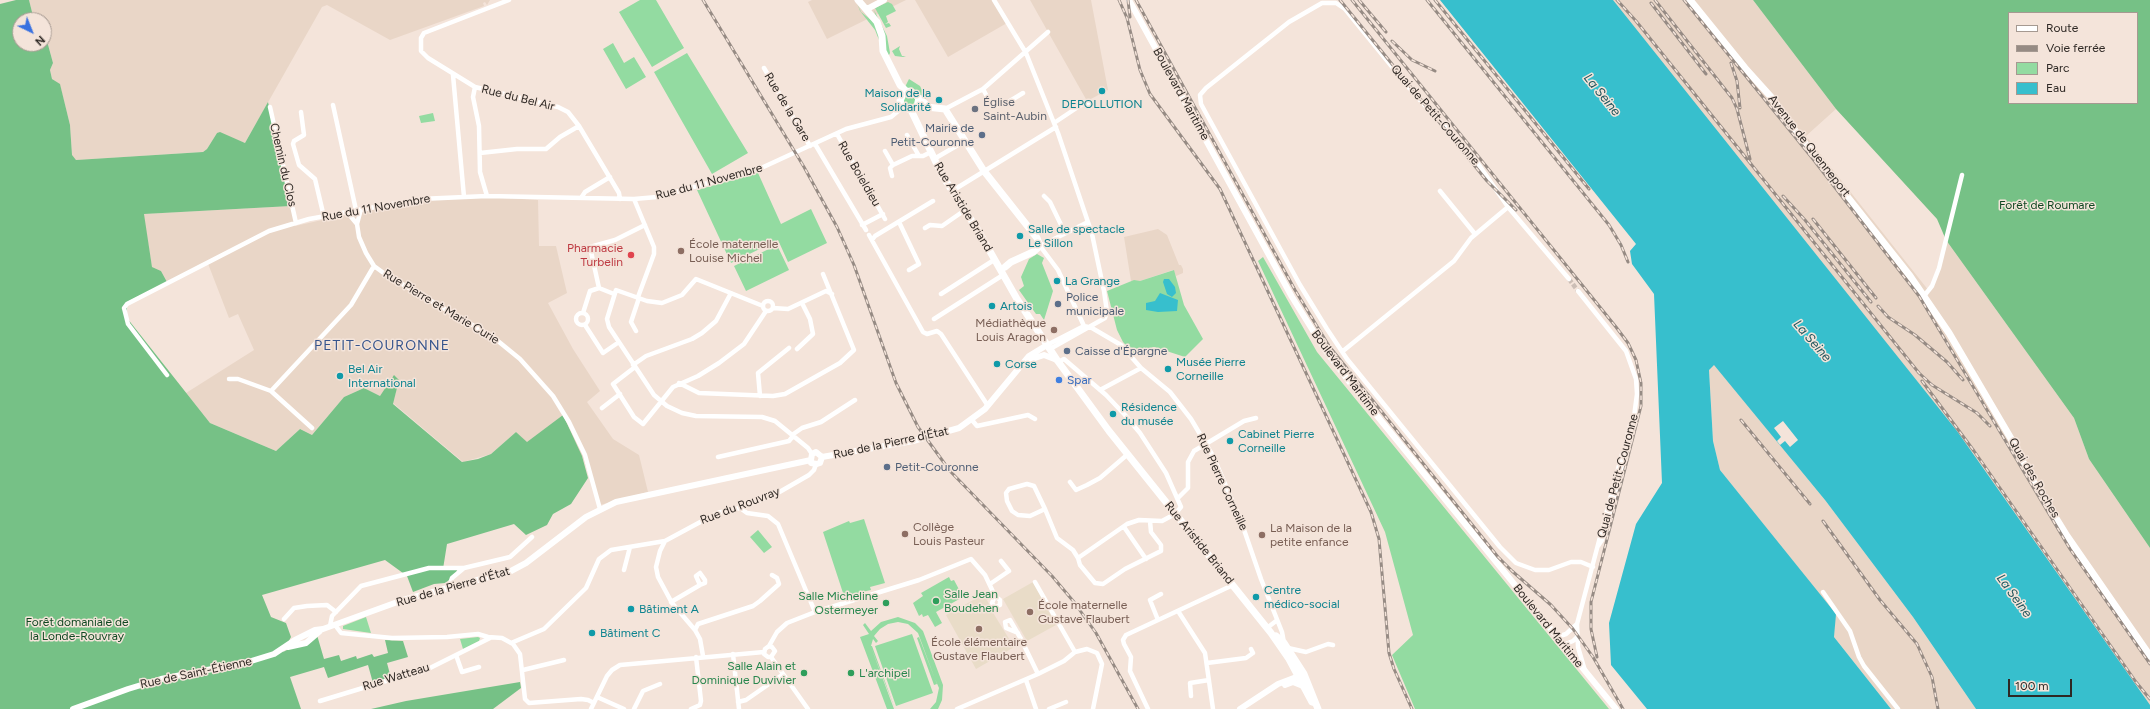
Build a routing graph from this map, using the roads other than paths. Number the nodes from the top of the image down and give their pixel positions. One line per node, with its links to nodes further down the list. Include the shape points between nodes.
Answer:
1 (509, 0): 11 (street, via 424,33 421,38 421,51)
2 (858, 0): 7 (main road)
3 (884, 0): 7 (street)
4 (994, 0): 9 (street)
5 (1129, 0): 158 (street, Boulevard Maritime, via 1314,334 1347,379)
6 (1690, 0): 79 (main road, Avenue de Quenneport, via 1744,68 1772,98 1792,127 1889,247)
7 (865, 8): 14 (main road, via 880,29 883,51)
8 (1048, 32): 9 (street)
9 (1026, 53): 13 (street); 23 (street)
10 (764, 68): 28 (street, Rue de la Gare)
11 (453, 75): 12 (street); 42 (street)
12 (475, 87): 24 (street, Rue du Bel Air, via 558,106 568,112); 30 (street, Rue du Bel Air, via 473,97 479,126)
13 (983, 89): 15 (street, via 992,106 1005,104); 21 (street)
14 (904, 93): 17 (main road, via 915,93); 20 (main road, via 900,101)
15 (1023, 93)
16 (333, 105): 48 (street)
17 (916, 105): 20 (main road); 21 (main road); 32 (main road, Rue Aristide Briand)
18 (270, 107): 56 (street, Chemin du Clos)
19 (1090, 107): 23 (street, via 1088,103 1084,103)
20 (903, 108): 25 (street, Rue du 11 Novembre, via 891,117)
21 (945, 109): 27 (main road)
22 (301, 112): 52 (street, via 304,135 293,144 299,165 315,179)
23 (1055, 125): 34 (street); 55 (street)
24 (579, 126): 30 (street, via 546,149); 37 (street, Rue du Bel Air)
25 (837, 134): 28 (street, Rue du 11 Novembre); 51 (street, Rue Boieldieu)
26 (907, 135): 31 (street)
27 (965, 141): 32 (street); 34 (main road)
28 (812, 145): 45 (street, Rue du 11 Novembre, via 740,175 673,194); 59 (street, Rue de la Gare)
29 (885, 151): 33 (street)
30 (480, 153): 40 (street, Rue du Bel Air, via 480,172)
31 (920, 156): 32 (street); 33 (street, via 912,156)
32 (933, 156): 38 (main road, Rue Aristide Briand)
33 (893, 165): 36 (street, via 890,168)
34 (984, 171): 38 (street); 66 (main road, via 1037,238)
35 (1962, 175): 79 (street, via 1939,268 1932,286)
36 (892, 176)
37 (610, 177): 43 (street, via 585,192); 44 (street, Rue du Bel Air)
38 (952, 191): 49 (main road, Rue Aristide Briand)
39 (1440, 191): 63 (street)
40 (487, 196): 42 (street, Rue du 11 Novembre); 43 (street, Rue du 11 Novembre)
41 (1044, 196): 62 (street, via 1050,202)
42 (464, 197): 48 (street, Rue du 11 Novembre, via 420,199)
43 (581, 198): 44 (street, Rue du 11 Novembre)
44 (620, 199): 45 (street, Rue du 11 Novembre)
45 (634, 199): 58 (street)
46 (933, 201): 54 (street)
47 (1508, 207): 63 (street); 72 (street, Quai de Petit-Couronne); 93 (street, Quai de Petit-Couronne, via 1472,155 1415,95 1345,9 1336,3 1322,3 1289,22 1206,88 1200,100 1300,285)
48 (358, 210): 50 (street, Rue du 11 Novembre); 57 (street, Rue Pierre et Marie Curie)
49 (965, 210): 60 (street, via 942,226 930,224); 67 (main road, Rue Aristide Briand)
50 (347, 212): 52 (street, Rue du 11 Novembre); 57 (street, Rue Pierre et Marie Curie)
51 (883, 214): 53 (street, Rue Boieldieu); 59 (street, Rue Boieldieu)
52 (324, 216): 56 (street, Rue du 11 Novembre)
53 (885, 219)
54 (899, 222): 65 (street, via 889,225); 69 (street, via 919,264)
55 (1088, 222): 62 (street); 87 (street, via 1095,245 1107,312 1105,318)
56 (296, 223): 98 (street, Rue du 11 Novembre, via 269,232 127,304 124,308 128,324)
57 (357, 224): 68 (street, Rue Pierre et Marie Curie, via 359,237)
58 (645, 225): 73 (street, via 615,240 590,246); 80 (street, via 654,247 654,254)
59 (862, 225): 61 (street, Rue de la Gare)
60 (925, 228)
61 (866, 230)
62 (1065, 233): 66 (street)
63 (1475, 234): 93 (street, via 1454,261)
64 (869, 235): 65 (street)
65 (872, 240): 107 (street, via 923,332 928,334 937,331 941,334)
66 (1040, 246): 70 (main road, via 1030,255 1011,262); 87 (street, via 1058,270)
67 (994, 260): 70 (main road, Rue Aristide Briand); 78 (street, Rue Aristide Briand)
68 (374, 266): 102 (street, via 351,305); 122 (street, Rue Pierre et Marie Curie, via 493,337 534,374 553,396 575,433 591,473)
69 (909, 270)
70 (1005, 273): 85 (street); 90 (main road, Rue Aristide Briand)
71 (823, 274): 77 (street)
72 (1568, 279)
73 (599, 288): 76 (street); 84 (street, via 590,291)
74 (1578, 291): 133 (street, Quai de Petit-Couronne, via 1626,350 1636,380 1636,405 1620,475)
75 (731, 293): 80 (street, via 696,279 682,295 662,303); 82 (street); 96 (street, via 716,321 702,333 686,342 646,356)
76 (614, 294): 80 (street, via 616,290); 89 (street, via 607,319)
77 (832, 294): 81 (street, via 826,292); 104 (street, via 854,350 840,362 785,394)
78 (941, 294)
79 (1924, 296): 173 (main road, Quai des Roches, via 1949,333 2063,530)
80 (639, 298): 88 (street, via 631,322)
81 (802, 303): 83 (street, via 788,309); 92 (street, via 810,319 813,334)
82 (764, 308): 83 (street, via 769,311); 83 (street, via 764,302 770,301); 100 (street, via 750,336 735,352 698,376)
83 (773, 308)
84 (583, 313): 86 (street, via 588,319); 86 (street, via 578,314 575,320 579,325)
85 (934, 319)
86 (585, 325): 89 (street, via 603,353)
87 (1086, 326): 90 (street); 97 (street, Rue Pierre Corneille, via 1112,338)
88 (636, 331)
89 (619, 342): 96 (street)
90 (1048, 347): 94 (street, Rue de la Pierre d'État, via 1029,356); 95 (main road, Rue Aristide Briand)
91 (789, 348): 104 (street, via 758,373)
92 (797, 349)
93 (1343, 352): 133 (street, via 1509,557 1520,565 1535,570 1549,570 1570,562 1581,562)
94 (1028, 361): 95 (street, via 1044,355); 107 (street, Rue de la Pierre d'État, via 1016,370)
95 (1058, 361): 101 (street, via 1064,359); 115 (main road, Rue Aristide Briand)
96 (634, 366): 103 (street, via 613,384); 106 (street)
97 (1141, 368): 101 (street); 114 (street, Rue Pierre Corneille, via 1170,392)
98 (167, 375)
99 (230, 379): 102 (street, via 238,379)
100 (678, 383): 104 (street, via 699,392); 106 (street)
101 (1100, 390): 120 (street, via 1140,433 1166,473)
102 (271, 391): 112 (street)
103 (620, 394): 106 (street, via 634,417 643,424); 108 (street)
104 (760, 396)
105 (855, 400): 113 (street, via 821,422 802,428)
106 (661, 402): 113 (street, via 682,413 696,416 762,417 776,421)
107 (988, 406): 111 (street, Rue de la Pierre d'État)
108 (602, 408)
109 (1256, 418): 114 (street, via 1244,421)
110 (1035, 419): 111 (street, via 1028,416 977,426)
111 (972, 420): 117 (street, Rue de la Pierre d'État, via 958,428 913,441)
112 (312, 428)
113 (793, 435): 116 (street, via 789,441); 118 (street, via 808,448)
114 (1206, 443): 120 (street, via 1190,456 1189,485 1185,493); 151 (street, Rue Pierre Corneille, via 1241,521)
115 (1128, 454): 119 (street, via 1100,478 1087,485 1076,490); 124 (main road, Rue Aristide Briand)
116 (718, 457)
117 (822, 457): 118 (street, via 820,463); 118 (street, via 816,452)
118 (813, 460): 121 (street, Rue du Rouvray, via 814,470 809,475 776,494); 122 (street, Rue de la Pierre d'État, via 635,498)
119 (1070, 482)
120 (1178, 498): 124 (street, via 1181,507)
121 (740, 508): 128 (street, Rue du Rouvray, via 717,513); 148 (street, via 747,513 768,516 778,524)
122 (600, 509): 141 (street, Rue de la Pierre d'État, via 517,568)
123 (1045, 509): 123 (street, via 1031,484 1009,489 1006,493 1012,511 1018,515 1030,516); 130 (street, via 1057,538 1073,550)
124 (1175, 514): 125 (street, via 1162,521); 140 (main road, Rue Aristide Briand)
125 (1150, 521): 126 (street, via 1134,522); 131 (street, via 1150,532 1162,549 1159,554)
126 (1124, 527): 130 (street); 131 (street)
127 (532, 537): 134 (street, via 510,557)
128 (665, 541): 129 (street, Rue du Rouvray); 145 (street, via 656,567 658,577)
129 (630, 547): 135 (street); 160 (street, Rue du Rouvray, via 611,550 600,559 586,588 548,625 530,636)
130 (1078, 558): 131 (street, via 1085,571 1100,585)
131 (1146, 559)
132 (1001, 561): 138 (street, via 1009,571)
133 (1593, 567): 152 (street, Quai de Petit-Couronne)
134 (464, 568): 141 (street, via 452,578); 147 (street, via 429,568 361,586)
135 (624, 570)
136 (772, 575): 154 (street, via 777,578 779,584 753,606 698,624)
137 (1035, 582): 168 (street)
138 (990, 584): 144 (street); 148 (street, via 971,559 919,580)
139 (700, 586): 145 (street)
140 (1233, 586): 146 (street); 155 (main road, Rue Aristide Briand)
141 (449, 588): 153 (street, Rue de la Pierre d'État, via 403,600)
142 (1823, 592): 213 (street, via 1850,631 1864,666)
143 (1161, 594): 150 (street, via 1150,600)
144 (995, 596)
145 (671, 602): 154 (street)
146 (1178, 610): 150 (street); 178 (street, via 1205,653)
147 (336, 612): 149 (street, via 327,605 307,606 294,608); 153 (street, via 330,620)
148 (816, 612): 164 (street, via 782,627 771,639)
149 (284, 619)
150 (1158, 620): 209 (street, via 1130,632 1124,640 1131,657 1130,671)
151 (1276, 621): 155 (street); 161 (street, Rue Pierre Corneille)
152 (1577, 624): 158 (street, via 1566,634); 159 (street, Quai de Petit-Couronne)
153 (333, 626): 157 (street, via 341,633 392,638 478,634); 169 (street, Rue de la Pierre d'État, via 323,629 306,643 284,648)
154 (695, 630): 172 (street, via 700,639)
155 (1269, 630): 161 (main road, Rue Aristide Briand); 177 (main road, Rue Aristide Briand)
156 (1018, 633): 156 (street, via 1010,620 1005,622 1006,628); 184 (street)
157 (492, 637): 160 (street, via 502,638); 171 (street, Rue Watteau)
158 (1557, 637): 163 (street, Boulevard Maritime)
159 (1576, 638): 163 (street); 182 (street, Quai de Petit-Couronne)
160 (511, 643): 181 (street, via 520,654)
161 (1286, 645): 166 (street); 177 (main road, Rue Aristide Briand)
162 (1333, 645): 166 (street, via 1328,644 1310,652)
163 (1563, 645): 182 (street, Boulevard Maritime)
164 (769, 646): 167 (street); 175 (street, via 775,652)
165 (1251, 649): 178 (street, via 1253,653 1246,658)
166 (1300, 651): 177 (street)
167 (764, 652): 170 (street); 175 (street, via 766,657)
168 (1075, 652): 184 (street, via 1064,661); 208 (street, via 1093,650 1101,659)
169 (274, 654): 199 (street, Rue de Saint-Étienne, via 248,662 161,679)
170 (733, 654): 172 (street); 194 (street)
171 (456, 655): 179 (street, via 462,672); 193 (street, Rue Watteau, via 422,672)
172 (703, 656): 174 (street)
173 (2150, 656)
174 (696, 657): 192 (street, via 620,665 607,676); 203 (street, via 701,700 700,705)
175 (771, 657): 183 (street)
176 (564, 660): 181 (street)
177 (1291, 660): 180 (main road, Rue Aristide Briand); 185 (main road, Rue Aristide Briand); 188 (street)
178 (1207, 663): 187 (street)
179 (479, 667)
180 (1300, 667): 185 (street); 189 (main road, Rue Aristide Briand)
181 (523, 670): 196 (street, via 525,699 531,704 581,699)
182 (1586, 672): 212 (street, Boulevard Maritime)
183 (782, 674): 194 (street, via 746,700); 198 (street)
184 (1038, 674): 186 (street)
185 (1299, 676): 188 (street); 189 (main road, Rue Aristide Briand)
186 (1026, 680): 205 (street); 206 (street)
187 (1209, 680): 191 (street, via 1190,683); 210 (street)
188 (1291, 681): 189 (street); 211 (street)
189 (1305, 683): 197 (main road, Rue Aristide Briand)
190 (660, 684): 202 (street, via 643,691)
191 (1191, 696)
192 (596, 697): 196 (street); 201 (street)
193 (320, 701)
194 (738, 702): 204 (street)
195 (1066, 702): 207 (street)
196 (594, 703): 200 (street)
197 (1316, 706)
198 (805, 708)
199 (73, 709)
200 (591, 709)
201 (624, 709)
202 (634, 709)
203 (691, 709)
204 (739, 709)
205 (957, 709)
206 (1036, 709)
207 (1049, 709)
208 (1093, 709)
209 (1148, 709)
210 (1213, 709)
211 (1240, 709)
212 (1616, 709)
213 (1898, 709)

